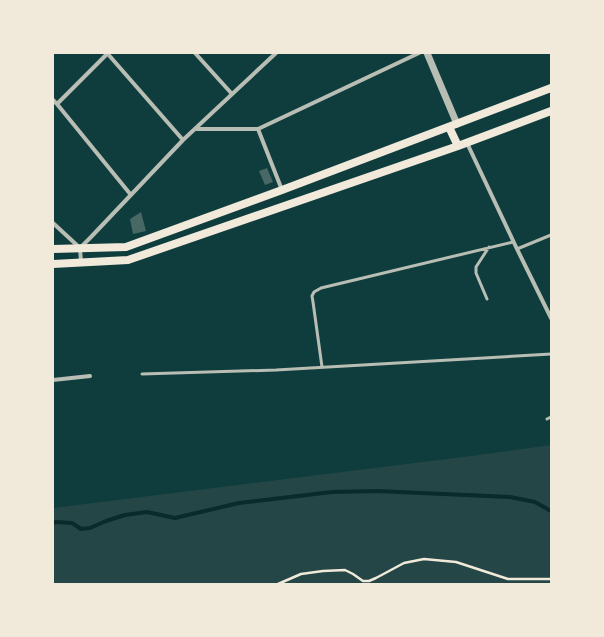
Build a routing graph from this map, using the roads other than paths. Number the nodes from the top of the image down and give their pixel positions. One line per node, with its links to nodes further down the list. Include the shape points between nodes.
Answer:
1 (108, 53): 9 (street); 14 (street)
2 (195, 53): 7 (street)
3 (276, 53): 7 (street)
4 (419, 53): 13 (street)
5 (427, 53): 11 (street)
6 (551, 88): 11 (main road)
7 (232, 94): 12 (street)
8 (53, 100): 9 (street)
9 (57, 104): 18 (street)
10 (551, 111): 15 (main road)
11 (453, 125): 16 (main road); 17 (main road)
12 (196, 129): 13 (street); 14 (street)
13 (258, 129): 17 (street)
14 (183, 140): 18 (street)
15 (467, 142): 16 (main road); 21 (street)
16 (458, 146): 26 (main road, via 128,260)
17 (282, 190): 23 (main road, via 126,246)
18 (131, 195): 23 (street)
19 (53, 223): 23 (street)
20 (551, 235): 25 (lane)
21 (513, 242): 22 (lane); 25 (street)
22 (489, 247): 28 (lane, via 476,267); 31 (lane, via 321,288 314,292 313,302)
23 (80, 248): 24 (main road); 26 (street)
24 (53, 249)
25 (516, 250): 29 (street)
26 (81, 262): 27 (main road)
27 (53, 264)
28 (487, 299)
29 (551, 318)
30 (551, 354): 31 (lane)
31 (322, 367): 32 (lane)
32 (142, 374)
33 (90, 376): 34 (street)
34 (53, 380)
35 (551, 417): 36 (lane)
36 (547, 419)

